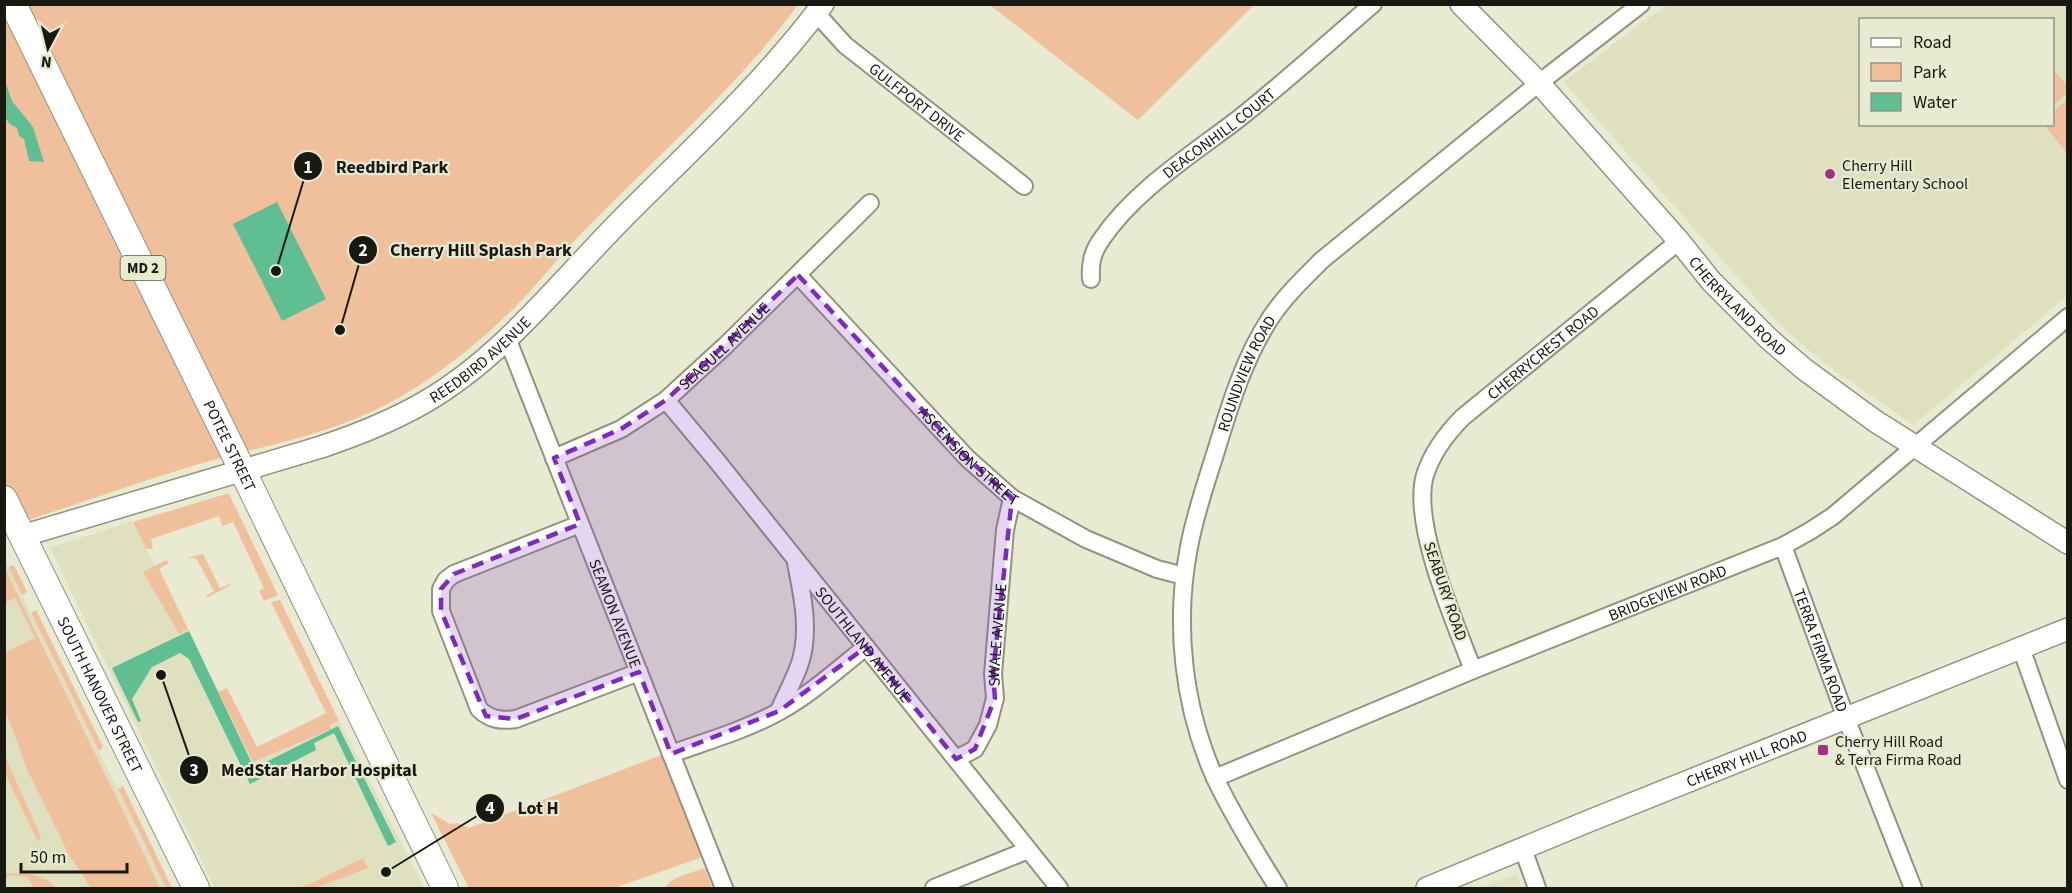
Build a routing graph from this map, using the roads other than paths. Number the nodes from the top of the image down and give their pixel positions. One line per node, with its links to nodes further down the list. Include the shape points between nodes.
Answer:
1 (13, 4): 17 (main road, POTEE STREET / MD 2)
2 (1373, 4): 11 (street, DEACONHILL COURT, via 1284,82 1133,203 1093,255)
3 (1461, 4): 6 (street, CHERRYLAND ROAD)
4 (1641, 4): 6 (street, ROUNDVIEW ROAD)
5 (819, 9): 7 (street, GULFPORT DRIVE, via 845,45); 13 (street, REEDBIRD AVENUE, via 753,87)
6 (1539, 83): 9 (street, CHERRYLAND ROAD); 26 (street, ROUNDVIEW ROAD, via 1322,260 1271,317 1235,390 1198,508)
7 (1024, 186)
8 (870, 203): 10 (street, SEAGULL AVENUE)
9 (1679, 241): 15 (street, CHERRYLAND ROAD, via 1727,297 1786,354); 18 (street, CHERRYCREST ROAD, via 1463,417 1447,433)
10 (798, 275): 14 (street, SEAGULL AVENUE); 19 (street, ASCENSION STREET, via 967,458)
11 (1091, 279)
12 (2067, 317): 15 (street, BRIDGEVIEW ROAD)
13 (507, 338): 16 (street, SEAMON AVENUE); 17 (street, REEDBIRD AVENUE, via 454,383 394,419 321,447)
14 (666, 400): 16 (street, SEAGULL AVENUE, via 621,429); 25 (street, SOUTHLAND AVENUE)
15 (1913, 447): 23 (street, CHERRYLAND ROAD); 24 (street, BRIDGEVIEW ROAD, via 1833,516)
16 (554, 458): 21 (street, SEAMON AVENUE)
17 (242, 469): 22 (street, REEDBIRD AVENUE); 41 (main road, POTEE STREET / MD 2)
18 (1425, 476): 30 (street, SEABURY ROAD, via 1423,504 1430,551)
19 (1012, 498): 26 (street, ASCENSION STREET, via 1086,539); 35 (street, SWALE AVENUE, via 1005,530 993,674 995,698 988,725 975,749)
20 (4, 499): 22 (main road, SOUTH HANOVER STREET)
21 (580, 524): 31 (street, SEAMON AVENUE); 31 (street, via 454,574 441,589 441,611 479,709 496,720 516,719)
22 (22, 536): 40 (main road, SOUTH HANOVER STREET)
23 (2067, 543)
24 (1784, 546): 30 (street, BRIDGEVIEW ROAD); 33 (street, TERRA FIRMA ROAD)
25 (795, 559): 28 (street, SOUTHLAND AVENUE); 32 (street, via 804,605 801,658)
26 (1184, 576): 36 (street, ROUNDVIEW ROAD, via 1182,641 1187,689)
27 (2067, 629): 29 (street, CHERRY HILL ROAD)
28 (866, 646): 32 (street); 35 (street, SOUTHLAND AVENUE)
29 (2021, 648): 33 (street, CHERRY HILL ROAD); 37 (street)
30 (1473, 670): 36 (street, BRIDGEVIEW ROAD)
31 (639, 672): 34 (street, SEAMON AVENUE)
32 (779, 711): 34 (street)
33 (1846, 718): 38 (street, CHERRY HILL ROAD); 48 (street, TERRA FIRMA ROAD)
34 (671, 754): 42 (street, SEAMON AVENUE)
35 (956, 759): 39 (street, SOUTHLAND AVENUE)
36 (1215, 778): 45 (street, ROUNDVIEW ROAD)
37 (2067, 780)
38 (1523, 849): 46 (street, CHERRY HILL ROAD); 47 (street)
39 (1028, 850): 43 (street); 44 (street, SOUTHLAND AVENUE)
40 (195, 888)
41 (445, 888)
42 (724, 888)
43 (933, 888)
44 (1059, 888)
45 (1278, 888)
46 (1427, 888)
47 (1538, 888)
48 (1912, 888)

